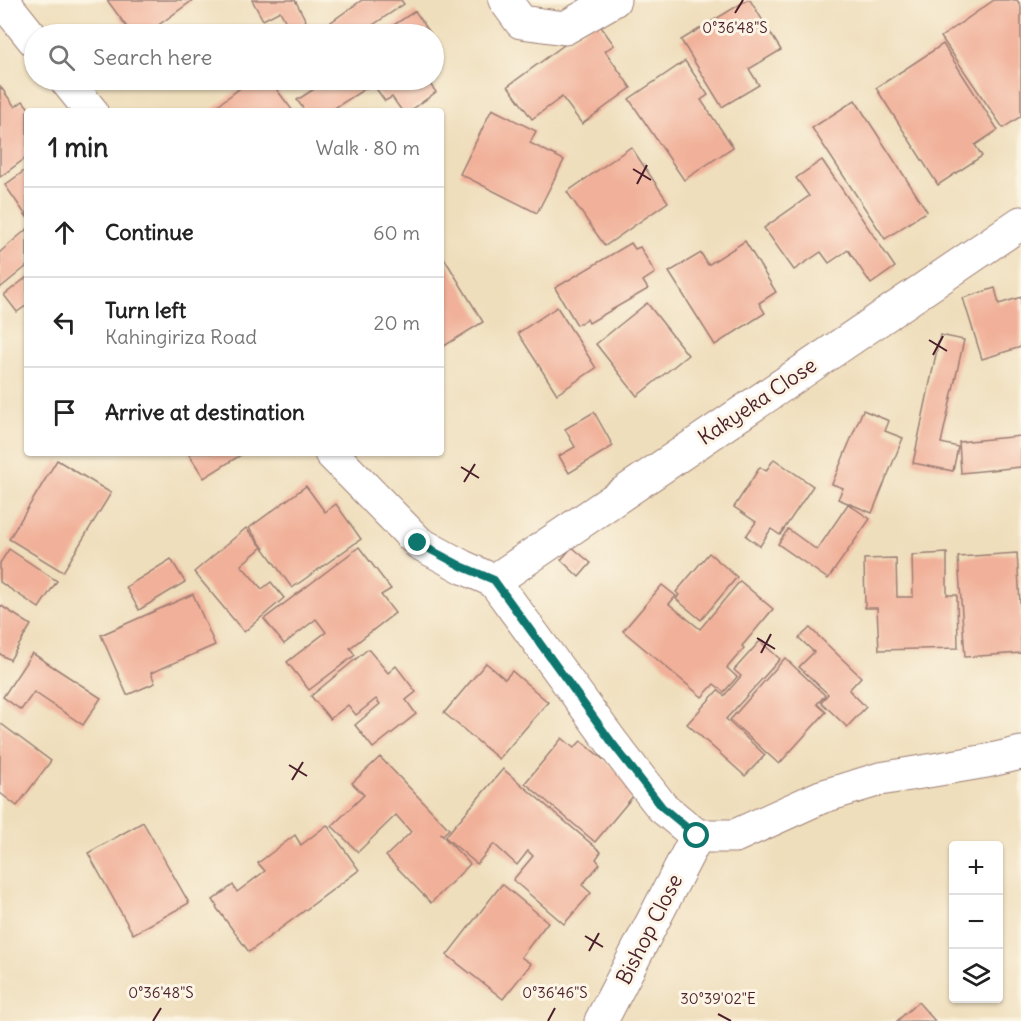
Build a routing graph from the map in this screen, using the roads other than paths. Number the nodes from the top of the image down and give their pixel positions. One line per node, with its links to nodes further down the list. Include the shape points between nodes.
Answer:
1 (2, 0): 4 (street)
2 (505, 0): 3 (street, via 521,22 566,28)
3 (614, 0)
4 (24, 28)
5 (74, 90): 6 (street)
6 (89, 108)
7 (1021, 223): 8 (street, Kakyeka Close)
8 (1007, 238): 10 (street, Kakyeka Close)
9 (334, 456): 10 (street, via 418,543)
10 (494, 580): 12 (street, via 662,807)
11 (1021, 753): 12 (street, via 880,779 821,797 735,836)
12 (697, 836): 13 (street, Bishop Close)
13 (601, 1021)

